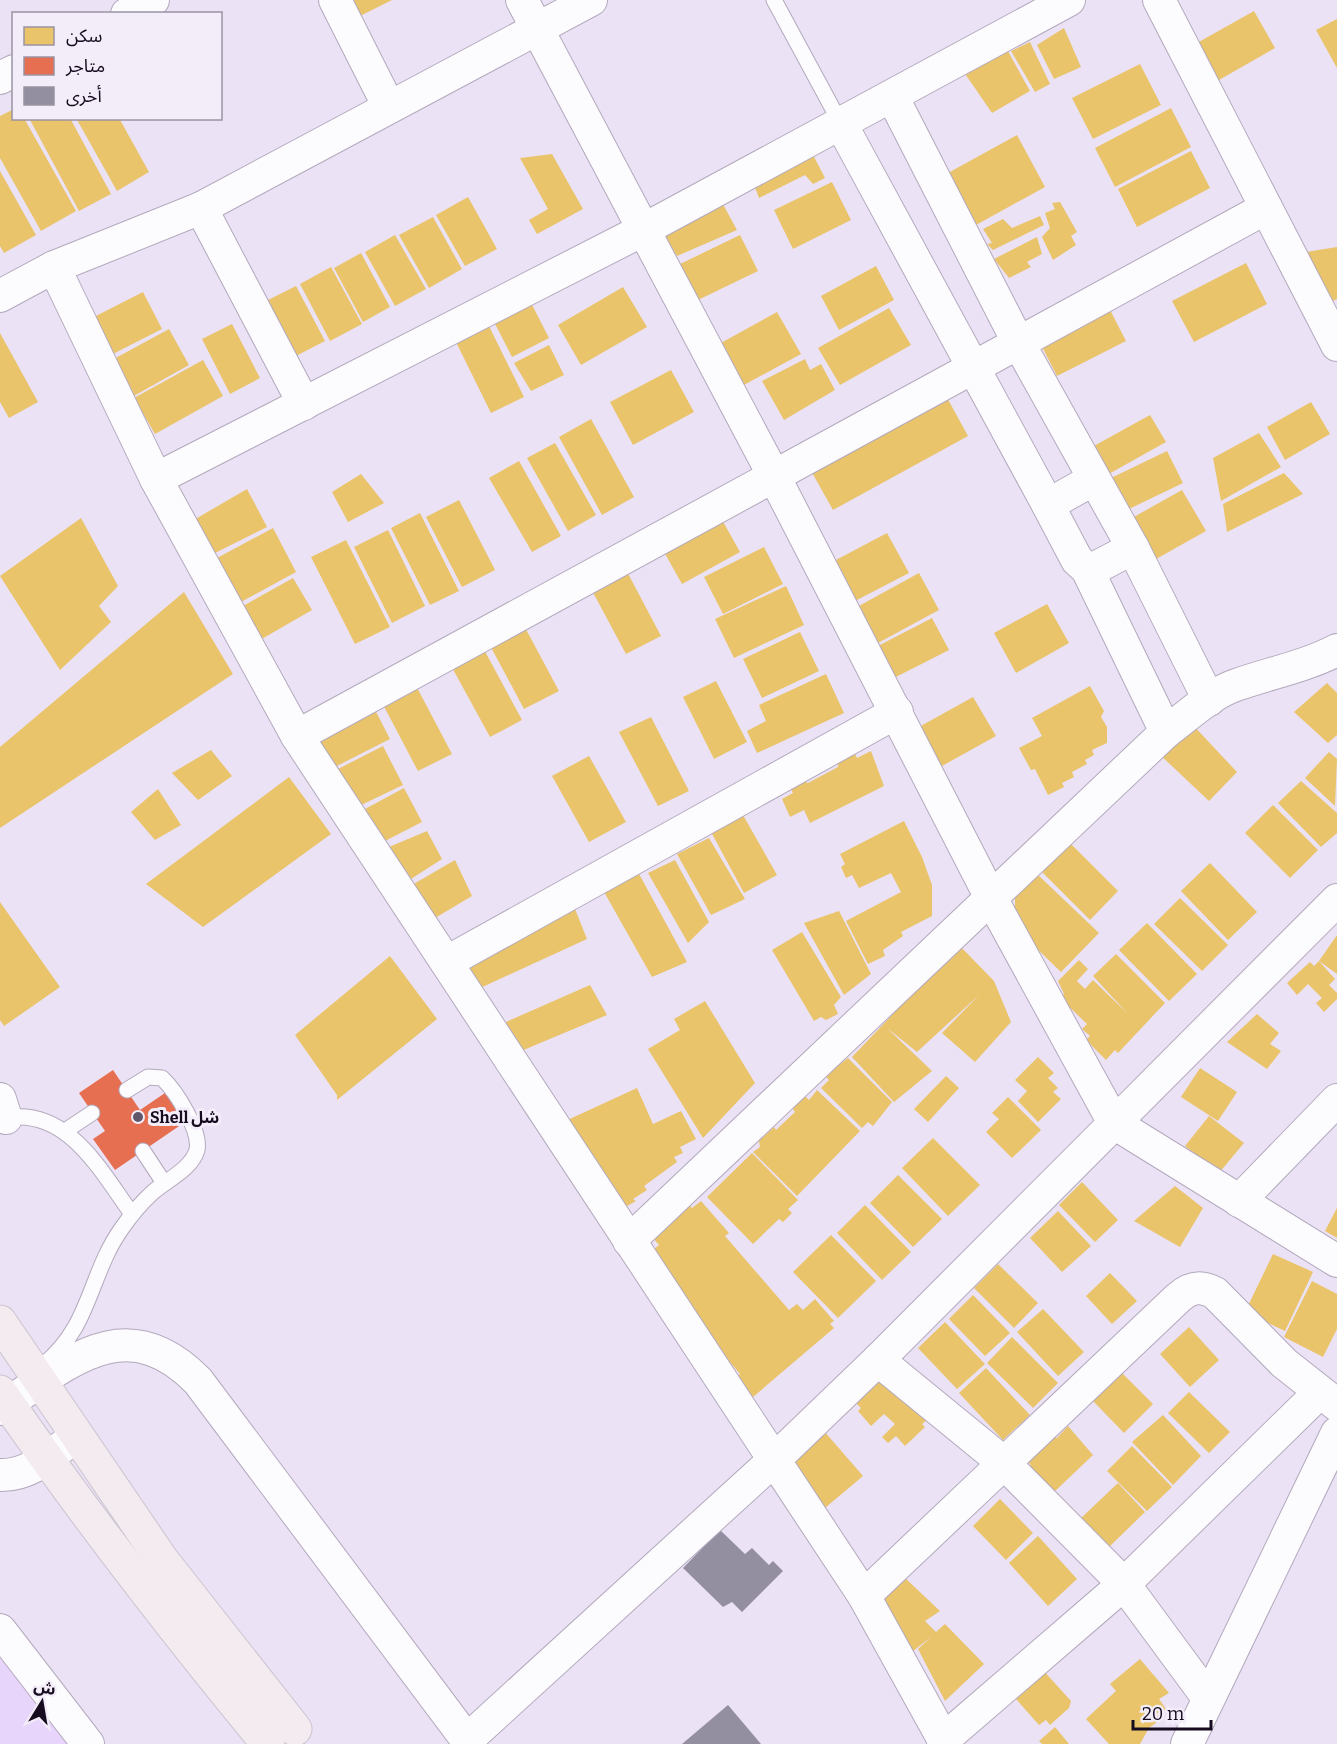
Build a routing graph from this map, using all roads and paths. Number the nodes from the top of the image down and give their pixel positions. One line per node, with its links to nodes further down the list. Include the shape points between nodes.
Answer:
1 (153, 0): 8 (street)
2 (335, 0): 11 (street)
3 (522, 0): 9 (street)
4 (591, 0): 9 (street)
5 (774, 0): 12 (lane)
6 (1069, 0): 10 (street)
7 (1159, 0): 14 (street)
8 (131, 12)
9 (536, 29): 11 (street); 15 (street)
10 (892, 96): 12 (street); 18 (street)
11 (389, 108): 13 (street)
12 (841, 124): 15 (street); 20 (street)
13 (201, 208): 16 (street); 21 (street)
14 (1266, 208): 18 (street); 19 (street)
15 (643, 230): 21 (street); 22 (street)
16 (54, 267): 17 (street); 23 (street)
17 (0, 296)
18 (1018, 342): 20 (street); 24 (street)
19 (1337, 345)
20 (971, 367): 22 (street); 25 (street)
21 (304, 404): 23 (street)
22 (775, 478): 30 (street); 32 (street)
23 (156, 479): 32 (street)
24 (1094, 479): 25 (street); 26 (street)
25 (1048, 505): 27 (street, via 1077,560)
26 (1132, 548): 27 (street); 29 (street)
27 (1087, 569): 31 (street)
28 (1337, 650): 29 (street, via 1310,664 1234,686)
29 (1209, 700): 31 (street)
30 (897, 712): 33 (street); 35 (street)
31 (1166, 732): 33 (street)
32 (297, 736): 35 (street)
33 (992, 900): 40 (street); 46 (street)
34 (1337, 900): 40 (street)
35 (447, 962): 46 (street)
36 (127, 1090): 43 (lane, via 148,1077 162,1078 195,1128 195,1156)
37 (1337, 1100): 44 (street)
38 (2, 1112): 41 (lane)
39 (92, 1113): 41 (lane)
40 (1114, 1123): 44 (street); 49 (street)
41 (65, 1131): 45 (lane, via 86,1151)
42 (143, 1150): 43 (lane)
43 (164, 1183): 45 (lane)
44 (1239, 1201): 47 (street)
45 (132, 1214): 50 (lane, via 110,1248 78,1325)
46 (629, 1241): 56 (street)
47 (1337, 1261)
48 (0, 1322): 50 (main road)
49 (878, 1360): 56 (street); 57 (street)
50 (37, 1377): 52 (street); 54 (main road); 64 (street, via 86,1352 116,1346 147,1348 187,1370)
51 (1328, 1399): 57 (street, via 1251,1332 1215,1293 1192,1288); 59 (street)
52 (3, 1401): 55 (main road)
53 (1337, 1433): 62 (street)
54 (76, 1436): 55 (street); 63 (main road)
55 (46, 1458): 58 (street, via 24,1472); 63 (main road, via 154,1602)
56 (775, 1459): 60 (street); 64 (street)
57 (1004, 1463): 59 (street); 60 (street)
58 (0, 1475)
59 (1124, 1584): 62 (street); 65 (street)
60 (864, 1596): 65 (street)
61 (0, 1630): 66 (street)
62 (1208, 1698): 67 (street)
63 (282, 1736)
64 (469, 1742)
65 (944, 1742)
66 (88, 1744)
67 (1187, 1744)

